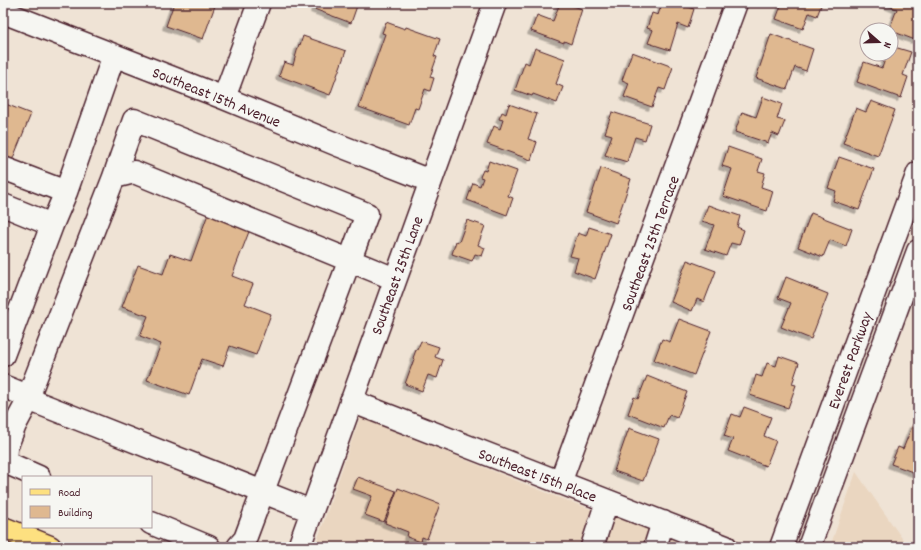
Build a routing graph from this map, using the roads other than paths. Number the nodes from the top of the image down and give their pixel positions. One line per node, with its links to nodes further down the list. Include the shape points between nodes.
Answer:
1 (258, 3): 6 (street)
2 (495, 3): 10 (street, Southeast 25th Lane)
3 (736, 3): 22 (street, Southeast 25th Terrace)
4 (13, 10): 5 (street, Southeast 15th Avenue)
5 (114, 55): 6 (street, Southeast 15th Avenue); 11 (street)
6 (224, 98): 10 (street, Southeast 15th Avenue)
7 (3, 168): 11 (street)
8 (918, 172): 36 (street, Everest Parkway)
9 (114, 177): 15 (street, via 134,172); 15 (street, via 134,120 367,214); 19 (street)
10 (430, 181): 16 (street, Southeast 25th Lane)
11 (66, 192): 13 (street)
12 (3, 205): 13 (street)
13 (52, 225): 17 (street)
14 (918, 251): 37 (street, Everest Parkway)
15 (350, 261): 16 (street); 23 (street)
16 (395, 279): 20 (street, Southeast 25th Lane)
17 (5, 342)
18 (3, 386): 19 (street)
19 (30, 397): 21 (street, via 6,448 6,462); 23 (street, via 38,403)
20 (351, 401): 22 (street, Southeast 15th Place); 25 (street, Southeast 25th Lane)
21 (37, 476)
22 (560, 483): 24 (street, Southeast 15th Place)
23 (262, 492): 25 (street); 32 (street, via 246,539)
24 (607, 501): 26 (street, Southeast 15th Place); 33 (street)
25 (311, 510): 29 (street, Southeast 25th Lane)
26 (663, 522): 34 (street); 35 (street, Southeast 15th Place)
27 (152, 523): 31 (street)
28 (3, 528): 30 (main road)
29 (305, 546)
30 (50, 547)
31 (209, 547)
32 (238, 547)
33 (592, 547)
34 (655, 547)
35 (726, 547)
36 (781, 547)
37 (809, 547)

